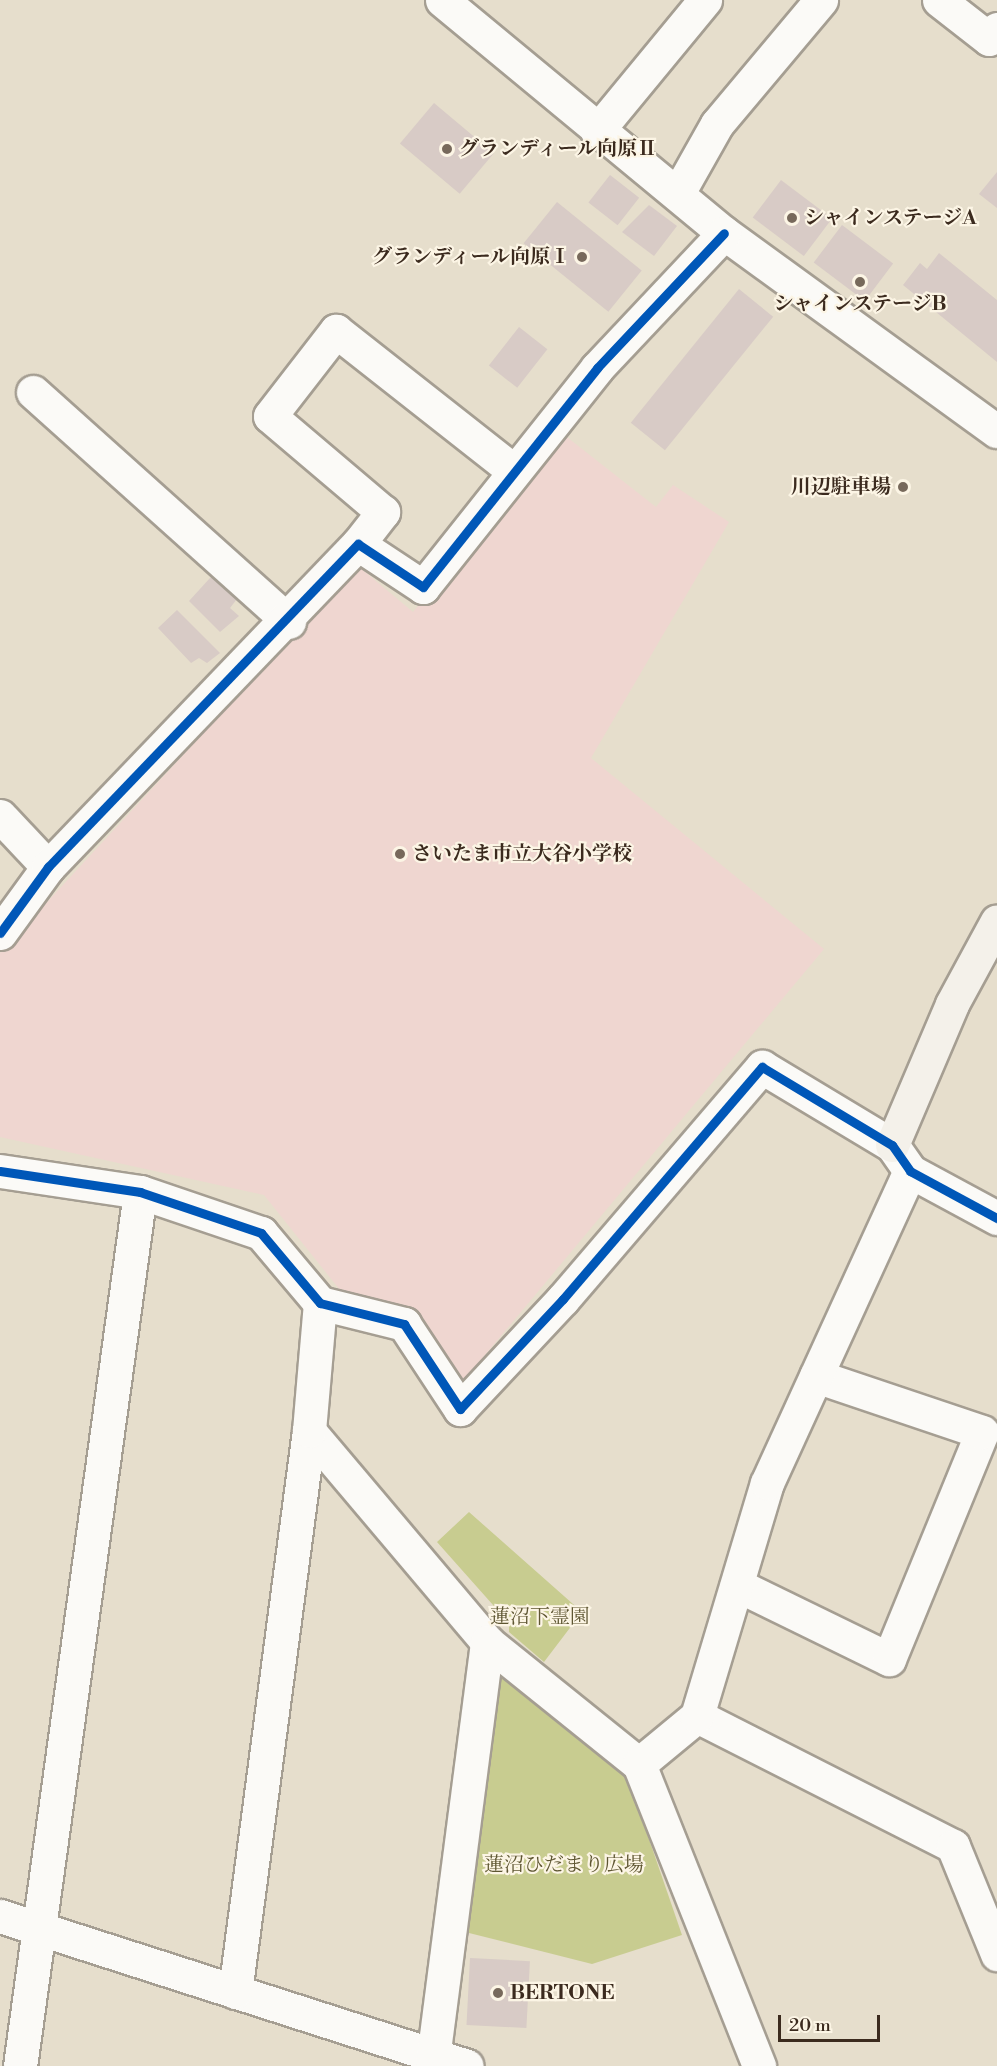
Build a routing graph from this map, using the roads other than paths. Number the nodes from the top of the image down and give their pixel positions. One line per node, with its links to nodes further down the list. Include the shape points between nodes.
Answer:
1 (442, 0): 6 (street)
2 (705, 0): 6 (street)
3 (821, 0): 7 (street, via 717,124)
4 (939, 0): 5 (street, via 989,39)
5 (997, 29)
6 (597, 131): 7 (street)
7 (678, 192): 8 (street)
8 (724, 233): 10 (street); 11 (street, via 597,368)
9 (33, 392): 13 (street)
10 (997, 430)
11 (514, 471): 12 (street, via 423,587); 12 (street, via 336,331 270,416 383,512)
12 (358, 544): 13 (street)
13 (289, 622): 15 (street)
14 (0, 816): 15 (street)
15 (48, 867): 17 (street)
16 (997, 921): 18 (street, via 952,1004)
17 (0, 933)
18 (901, 1158): 21 (street); 22 (street, via 762,1067 563,1299 460,1409 404,1324); 23 (street)
19 (0, 1171): 20 (street)
20 (140, 1192): 22 (street, via 261,1233); 30 (street)
21 (997, 1218)
22 (320, 1303): 24 (street)
23 (816, 1376): 25 (street, via 767,1483); 25 (street, via 982,1432 889,1659)
24 (309, 1431): 26 (street); 32 (street)
25 (737, 1585): 27 (street)
26 (487, 1642): 28 (street); 33 (street)
27 (697, 1716): 28 (street); 31 (street, via 953,1846)
28 (639, 1764): 36 (street)
29 (0, 1916): 30 (street)
30 (39, 1927): 32 (street); 34 (street)
31 (997, 1954)
32 (235, 1992): 33 (street)
33 (433, 2062): 35 (street)
34 (20, 2066)
35 (466, 2066)
36 (759, 2066)

